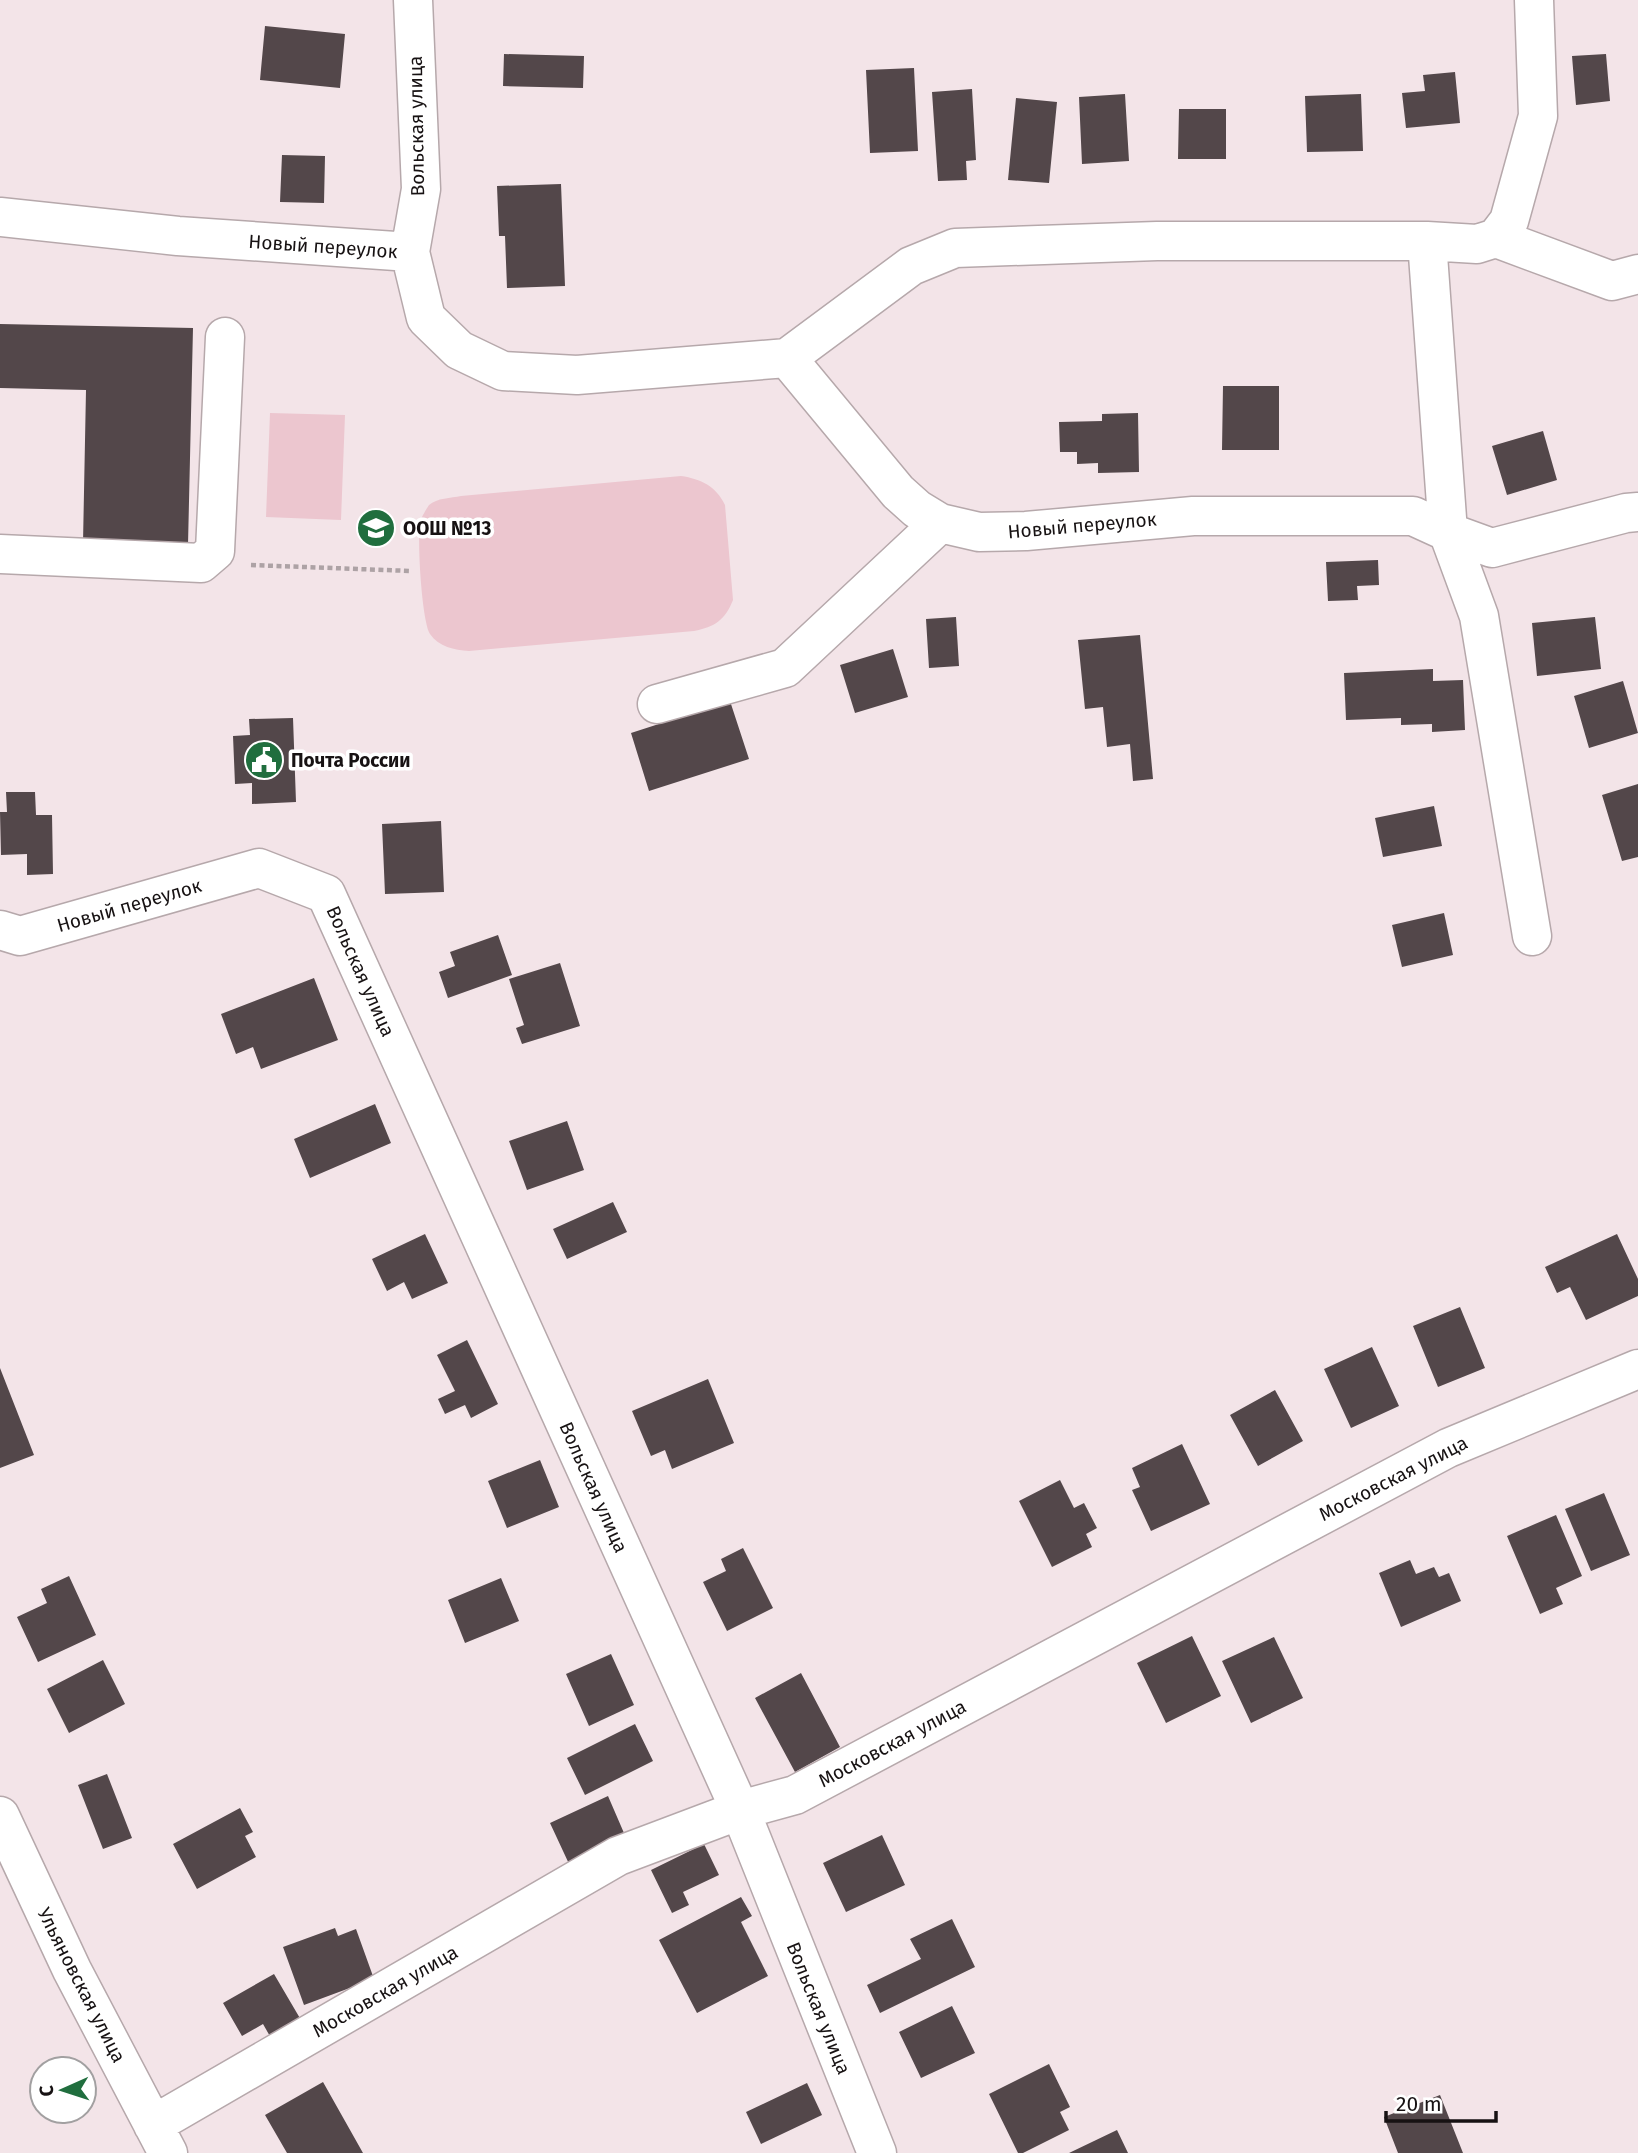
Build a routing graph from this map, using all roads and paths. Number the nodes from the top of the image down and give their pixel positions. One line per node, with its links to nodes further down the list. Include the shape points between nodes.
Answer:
1 (413, 0): 6 (street, Вольская улица, via 421,189)
2 (1534, 0): 4 (street, via 1538,116 1510,222)
3 (0, 217): 6 (street, Новый переулок, via 178,236)
4 (1496, 239): 5 (street, via 1478,244); 7 (street, via 1612,281)
5 (1427, 241): 9 (street, via 1157,241 955,248 911,266); 12 (street)
6 (410, 252): 9 (street, Новый переулок, via 426,318 459,350 503,371 577,375)
7 (1638, 274)
8 (225, 337): 14 (street, via 215,551)
9 (787, 358): 11 (street, Новый переулок, via 898,492)
10 (1638, 512): 12 (street, Новый переулок, via 1492,548)
11 (940, 523): 12 (street, Новый переулок, via 1002,532 1193,516 1413,516); 16 (street, via 785,668)
12 (1448, 532): 19 (street, via 1479,616)
13 (0, 554): 14 (street)
14 (201, 563): 15 (path)
15 (411, 571)
16 (657, 704)
17 (259, 868): 18 (street, Новый переулок, via 20,936); 21 (street, Вольская улица, via 326,894)
18 (0, 930)
19 (1532, 936)
20 (1638, 1370): 21 (street, Московская улица, via 1448,1448 794,1795)
21 (740, 1810): 23 (street, Московская улица, via 618,1856); 24 (street, Вольская улица)
22 (0, 1816): 23 (street, Ульяновская улица, via 72,1970)
23 (160, 2139)
24 (877, 2153)

